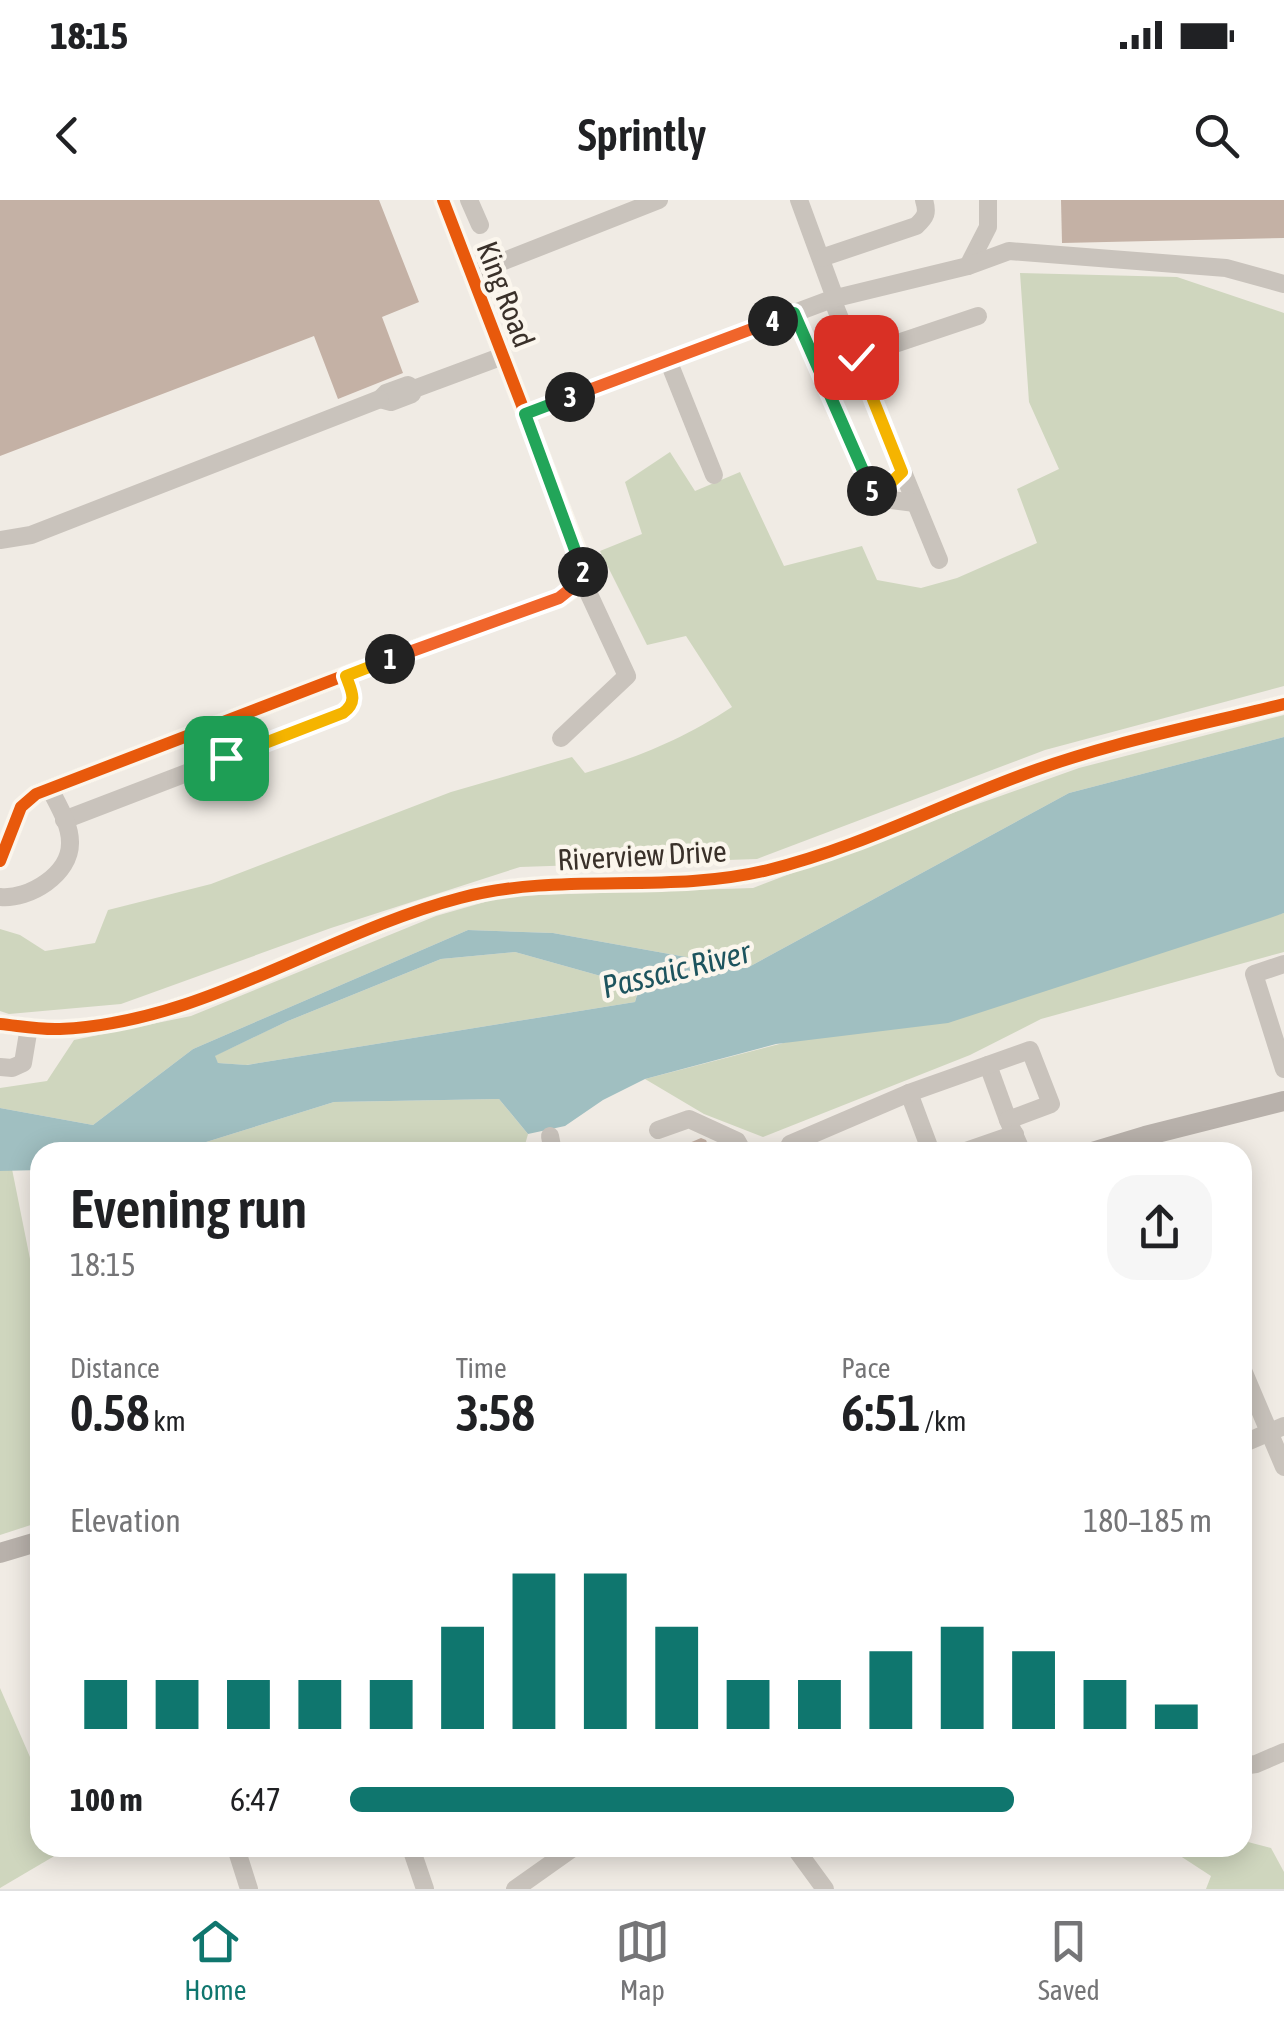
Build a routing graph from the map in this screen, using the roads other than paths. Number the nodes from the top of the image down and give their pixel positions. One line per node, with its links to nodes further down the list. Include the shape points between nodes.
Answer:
1 (443, 200): 10 (street, King Road)
2 (469, 200): 7 (street)
3 (660, 200): 10 (street)
4 (799, 200): 8 (street)
5 (924, 200): 8 (street, via 925,218 916,226)
6 (988, 200): 9 (street, via 988,227)
7 (480, 225)
8 (821, 258): 12 (street)
9 (968, 266): 11 (street, via 1009,251 1226,268); 12 (street)
10 (471, 274): 15 (street, King Road)
11 (1284, 284)
12 (834, 299): 13 (street); 16 (street)
13 (794, 313): 17 (street); 21 (street)
14 (978, 316): 16 (street)
15 (503, 356): 18 (street, King Road); 23 (street, via 386,393 31,535)
16 (856, 357): 19 (street)
17 (668, 360): 18 (street); 20 (street)
18 (525, 414): 25 (street, King Road)
19 (902, 472): 21 (street); 22 (street)
20 (714, 475)
21 (875, 498): 22 (street)
22 (915, 503): 24 (street)
23 (0, 540)
24 (939, 560)
25 (582, 577): 26 (street, via 559,598); 29 (street, King Road, via 627,676)
26 (346, 676): 28 (street); 30 (street, via 352,707)
27 (1284, 704): 37 (street, Riverview Drive, via 1059,762 769,870 532,886 459,898 156,1012 93,1026)
28 (216, 725): 30 (street); 31 (street)
29 (561, 738)
30 (226, 758): 32 (street)
31 (50, 788): 32 (street); 33 (street, via 21,807)
32 (64, 820): 34 (street, via 70,848 58,873 34,890)
33 (0, 860)
34 (0, 897)
35 (1284, 964): 38 (street, via 1254,974)
36 (0, 1024): 37 (street, Riverview Drive)
37 (29, 1028): 40 (street, via 23,1063)
38 (1281, 1047): 41 (street)
39 (988, 1065): 42 (street); 44 (street); 44 (street, via 1030,1050 1051,1104)
40 (0, 1067)
41 (1284, 1069)
42 (908, 1093): 47 (street); 48 (street)
43 (1284, 1101): 51 (main road)
44 (1012, 1127): 49 (street); 50 (street)
45 (658, 1130): 46 (street, via 688,1119)
46 (738, 1142)
47 (795, 1142)
48 (927, 1142)
49 (983, 1142)
50 (1018, 1142)
51 (1154, 1142)
52 (1252, 1385): 53 (street)
53 (1277, 1429): 54 (street); 55 (street)
54 (1252, 1440)
55 (1284, 1467)
56 (30, 1544): 57 (main road)
57 (0, 1553)
58 (1284, 1752): 59 (street)
59 (1252, 1765)
60 (239, 1857): 64 (street)
61 (415, 1857): 65 (street)
62 (560, 1857): 66 (street)
63 (804, 1857): 67 (street)
64 (249, 1889)
65 (424, 1889)
66 (515, 1889)
67 (825, 1889)

